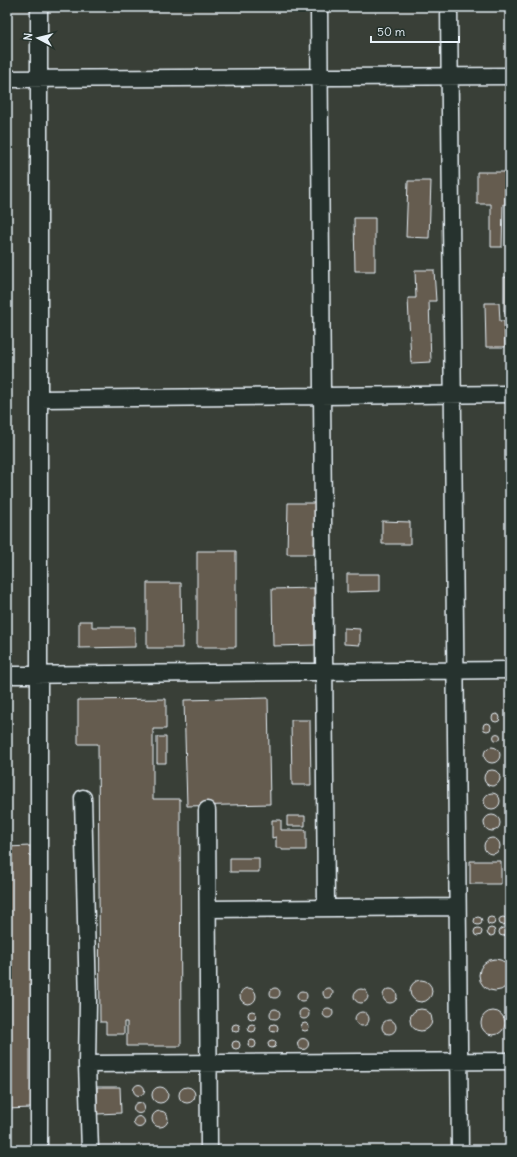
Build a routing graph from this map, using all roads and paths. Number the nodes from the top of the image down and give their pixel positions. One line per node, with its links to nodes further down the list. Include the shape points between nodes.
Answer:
1 (39, 7): 8 (lane)
2 (319, 7): 6 (lane)
3 (449, 7): 4 (lane)
4 (450, 76): 5 (lane); 6 (lane); 10 (lane)
5 (510, 76)
6 (320, 77): 8 (lane); 11 (lane)
7 (7, 78): 8 (lane)
8 (39, 78): 12 (lane)
9 (510, 394): 10 (lane)
10 (453, 395): 11 (lane); 14 (lane)
11 (322, 396): 12 (lane); 15 (lane)
12 (39, 399): 17 (lane)
13 (510, 670): 14 (lane)
14 (455, 671): 15 (lane); 20 (lane)
15 (324, 672): 17 (lane); 21 (lane)
16 (7, 675): 17 (lane)
17 (39, 675): 27 (lane)
18 (83, 798): 25 (lane)
19 (207, 810): 22 (lane)
20 (457, 907): 21 (lane); 23 (lane)
21 (326, 908): 22 (lane)
22 (208, 909): 26 (lane)
23 (459, 1061): 24 (lane); 26 (lane); 30 (lane)
24 (510, 1061)
25 (87, 1064): 26 (lane); 28 (lane)
26 (208, 1064): 29 (lane)
27 (40, 1150)
28 (90, 1150)
29 (209, 1150)
30 (460, 1150)

